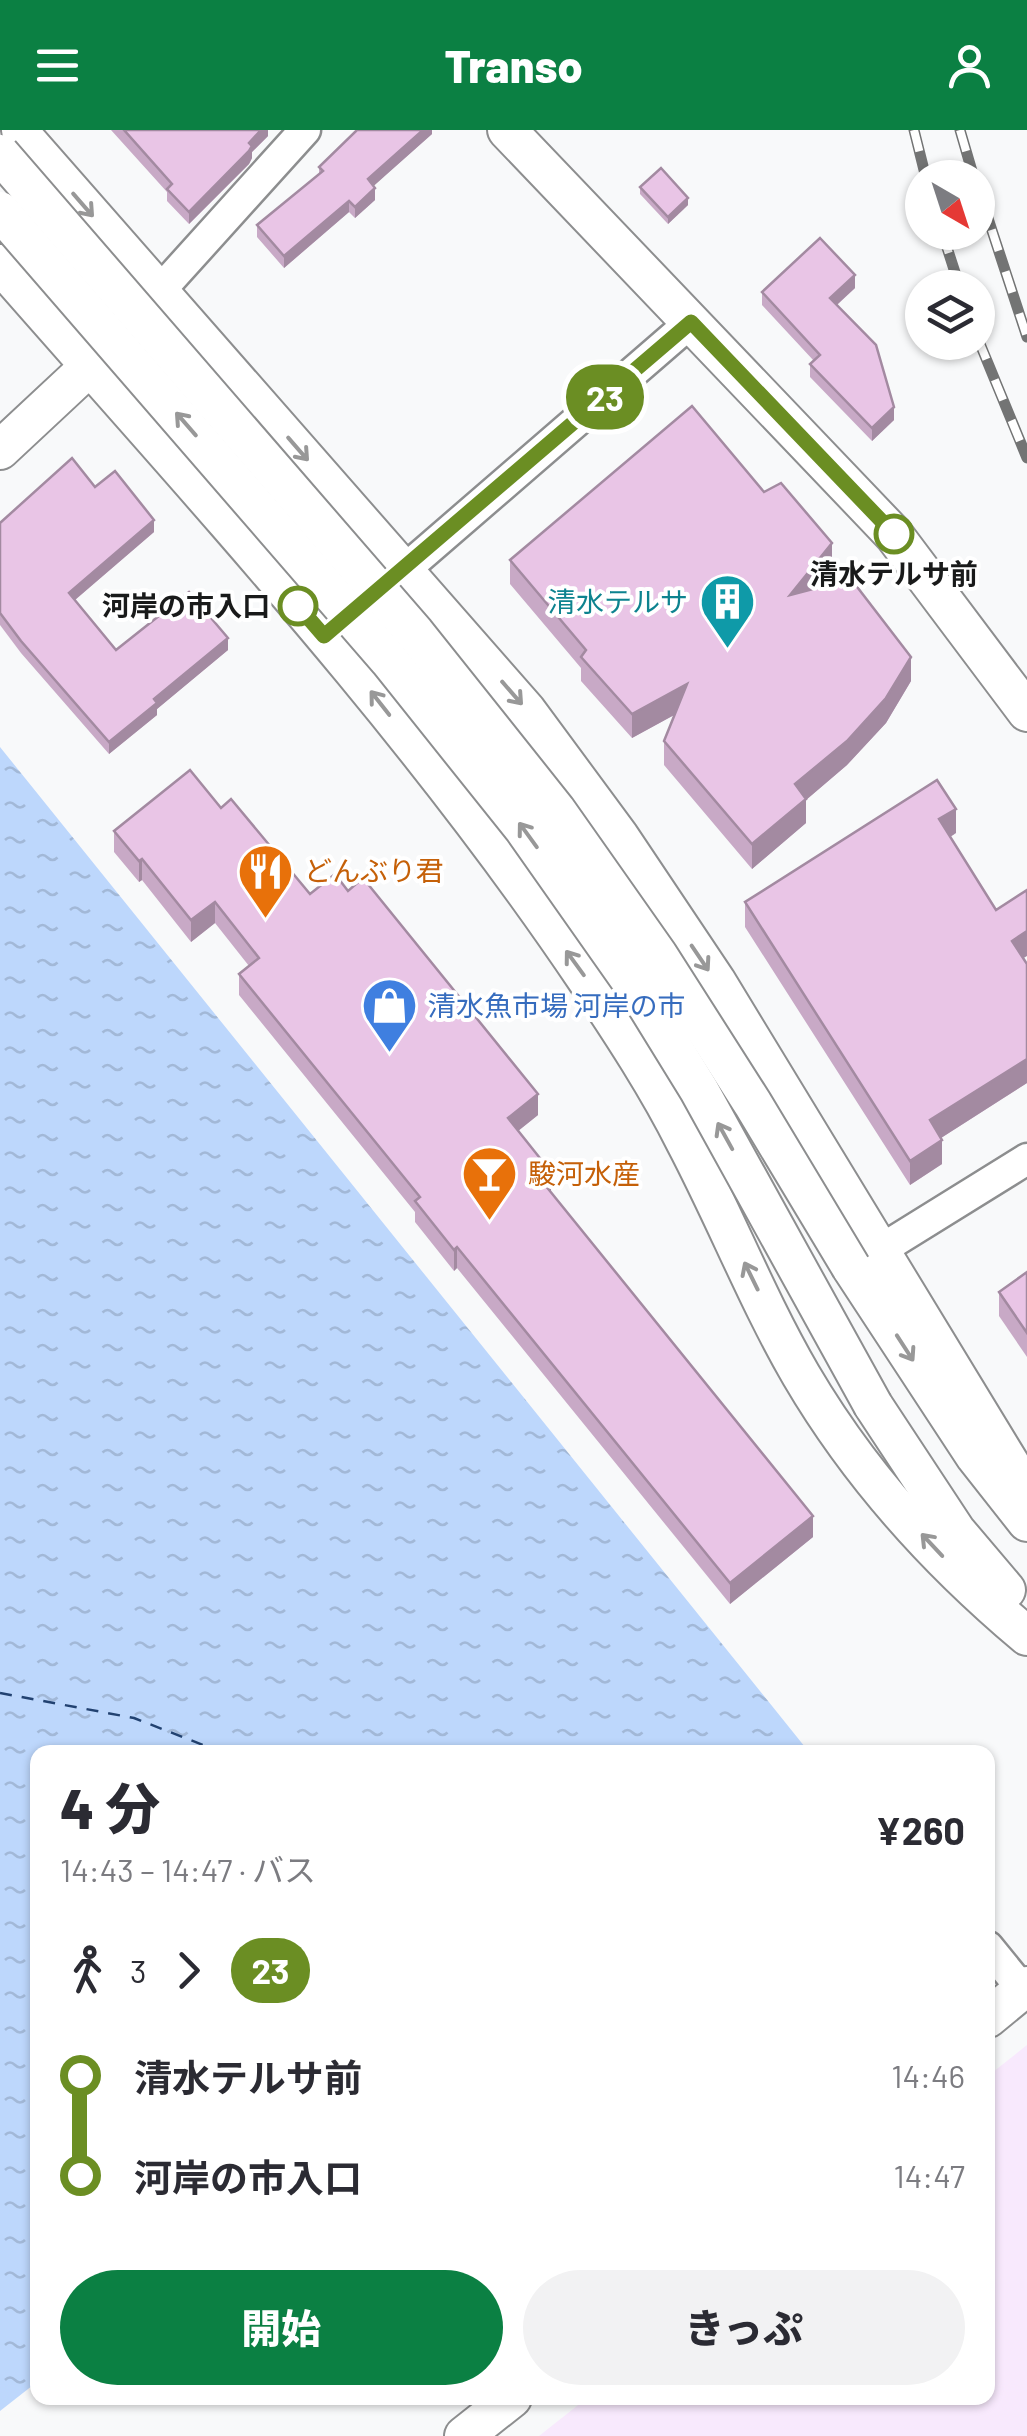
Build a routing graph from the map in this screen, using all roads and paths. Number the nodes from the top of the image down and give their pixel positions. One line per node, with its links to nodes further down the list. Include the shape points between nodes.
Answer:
1 (21, 130): 7 (street, one-way to 7)
2 (507, 130): 8 (street)
3 (295, 134): 7 (street)
4 (0, 154): 15 (street, bridge, via 415,633 556,810 753,1104)
5 (0, 210): 18 (street, one-way to 5, bridge, via 956,1531 873,1406 699,1090 524,829 389,660)
6 (0, 264): 9 (street)
7 (160, 292): 9 (street); 11 (street, one-way to 11)
8 (691, 322): 11 (street); 13 (street, via 894,534)
9 (90, 366): 10 (street); 12 (street)
10 (0, 450)
11 (404, 570): 12 (street); 15 (street, one-way to 15, via 526,710 716,980)
12 (324, 636): 19 (street, one-way to 12, via 978,1595 846,1444 801,1375 684,1139 588,980)
13 (1027, 712)
14 (1027, 1159): 15 (street)
15 (866, 1258): 16 (street); 17 (street, one-way to 17, via 975,1456)
16 (1027, 1492)
17 (1027, 1522)
18 (1027, 1614)
19 (1027, 1636)
20 (995, 1954): 21 (street)
21 (1025, 1988): 22 (street)
22 (995, 2012)
23 (503, 2405): 24 (street)
24 (464, 2436)

